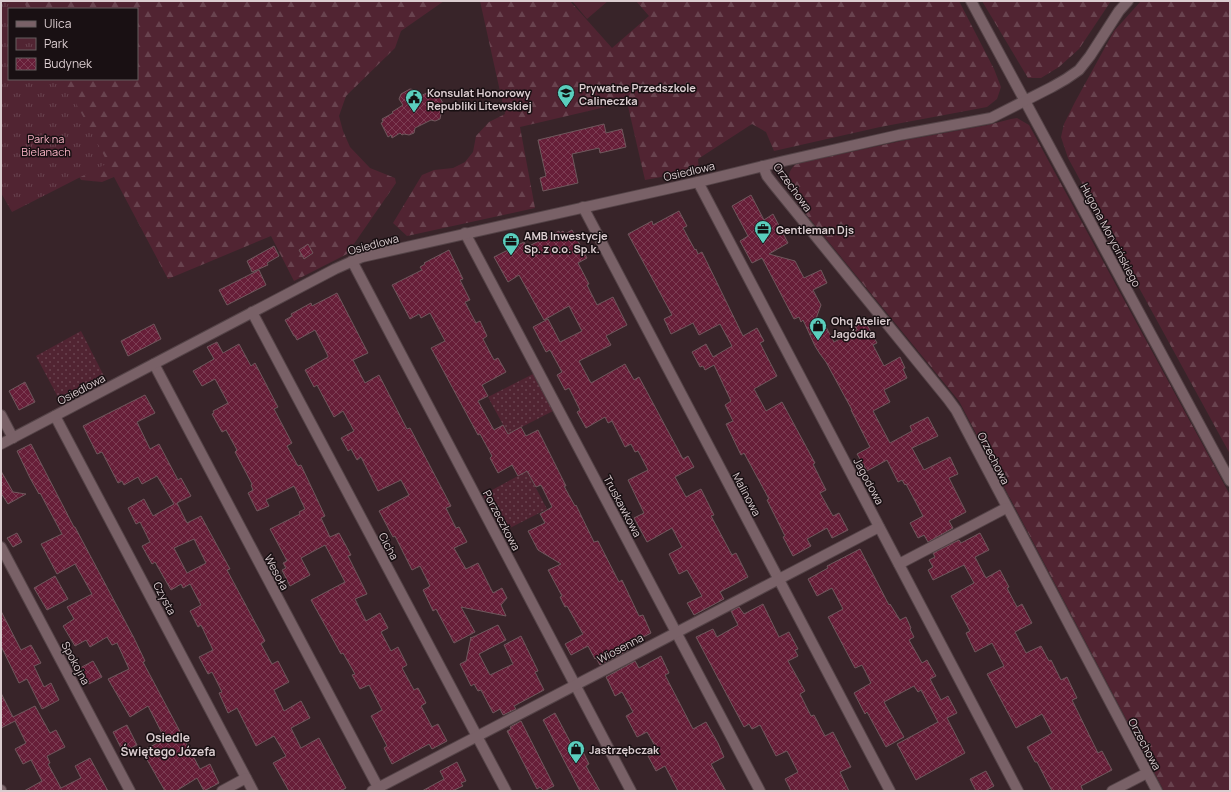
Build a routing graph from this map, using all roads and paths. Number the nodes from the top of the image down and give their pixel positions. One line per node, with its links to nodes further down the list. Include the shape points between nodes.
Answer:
1 (971, 1): 3 (street, Hugona Morycińskiego)
2 (1128, 1): 3 (street, Osiedlowa, via 1079,70)
3 (1024, 101): 4 (street, Osiedlowa, via 991,118 899,135); 15 (street, Hugona Morycińskiego)
4 (763, 166): 5 (street, Osiedlowa); 16 (street, Orzechowa, via 774,186 956,410)
5 (698, 182): 6 (street, Osiedlowa); 17 (street, Jagodowa)
6 (584, 207): 7 (street, Osiedlowa); 20 (street, Malinowa)
7 (465, 233): 8 (street, Osiedlowa); 21 (street, Truskawkowa)
8 (352, 261): 9 (street, Osiedlowa); 22 (street, Porzeczkowa)
9 (252, 312): 10 (street, Osiedlowa); 23 (street, Cicha)
10 (154, 364): 12 (street, Osiedlowa); 26 (street, Wesoła)
11 (1, 415): 13 (street)
12 (55, 416): 13 (street, Osiedlowa); 25 (street, Czysta)
13 (13, 438): 14 (street, Osiedlowa)
14 (1, 444)
15 (1230, 481)
16 (1006, 508): 19 (street); 24 (street, Orzechowa)
17 (879, 526): 19 (street, Jagodowa); 20 (street, Wiosenna)
18 (1, 547): 27 (street, Spokojna)
19 (899, 564): 34 (street, Jagodowa)
20 (779, 579): 21 (street, Wiosenna); 33 (street, Malinowa)
21 (676, 632): 22 (street, Wiosenna); 32 (street, Truskawkowa)
22 (576, 685): 23 (street, Wiosenna); 31 (street, Porzeczkowa)
23 (477, 736): 26 (street, Wiosenna); 30 (street, Cicha)
24 (1147, 773): 35 (street); 36 (street, Orzechowa)
25 (246, 778): 28 (street); 29 (street, Czysta)
26 (377, 790)
27 (130, 791)
28 (222, 791)
29 (253, 791)
30 (506, 791)
31 (632, 791)
32 (760, 791)
33 (890, 791)
34 (1018, 791)
35 (1112, 791)
36 (1157, 791)

